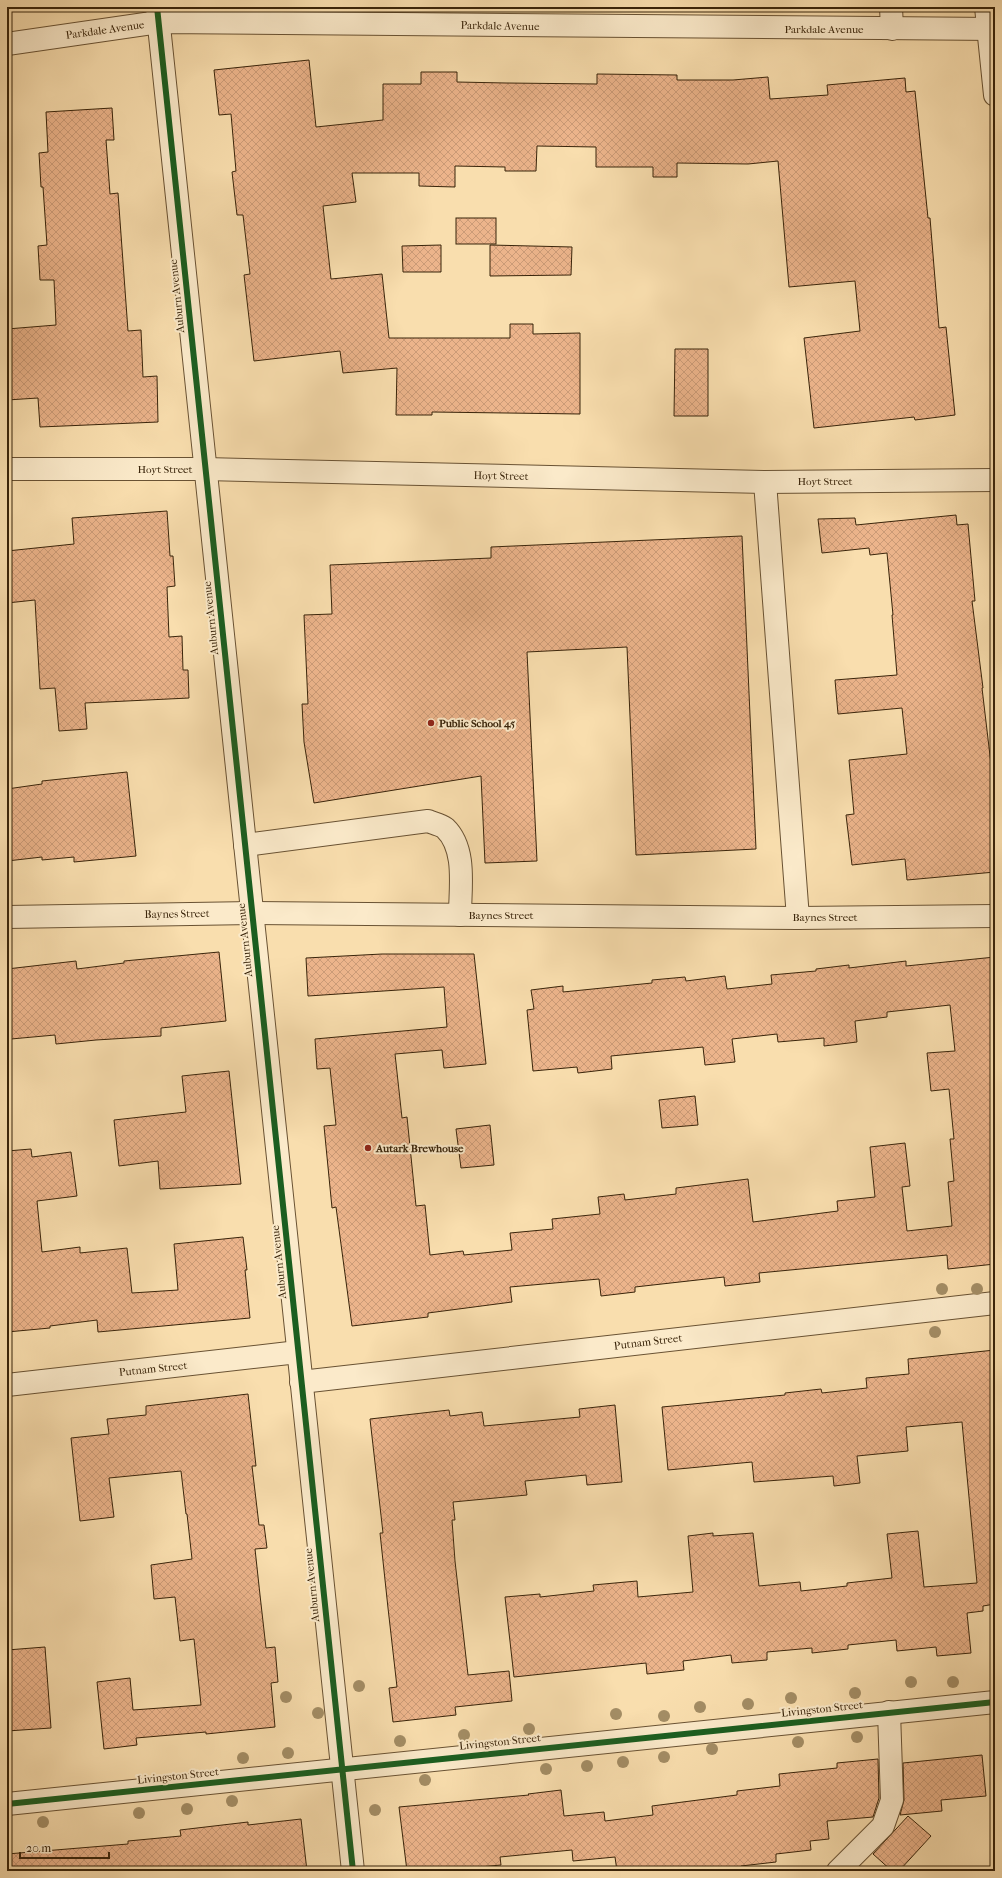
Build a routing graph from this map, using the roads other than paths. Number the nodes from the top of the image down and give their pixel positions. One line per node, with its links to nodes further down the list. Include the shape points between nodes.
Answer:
1 (891, 7): 4 (street)
2 (986, 7): 5 (street)
3 (158, 15): 4 (street, Parkdale Avenue); 6 (street, Parkdale Avenue); 9 (street, Auburn Avenue)
4 (892, 29): 5 (street, Parkdale Avenue)
5 (992, 29): 7 (street)
6 (7, 44)
7 (995, 95)
8 (7, 469): 9 (street, Hoyt Street)
9 (205, 469): 11 (street, Hoyt Street); 12 (street, Auburn Avenue)
10 (995, 480): 11 (street, Hoyt Street)
11 (765, 482): 17 (street)
12 (245, 845): 13 (street, Auburn Avenue); 14 (street, via 428,821 444,827 453,838 458,851)
13 (252, 913): 14 (street, Baynes Street); 16 (street, Baynes Street); 19 (street, Auburn Avenue)
14 (460, 915): 17 (street, Baynes Street)
15 (995, 916): 17 (street, Baynes Street)
16 (7, 917)
17 (798, 918)
18 (995, 1303): 20 (street, Putnam Street)
19 (298, 1352): 20 (street, Auburn Avenue); 21 (street, Putnam Street)
20 (301, 1382): 24 (street, Auburn Avenue)
21 (7, 1385)
22 (995, 1702): 23 (street, Livingston Street)
23 (889, 1712): 24 (street, Livingston Street); 27 (street, via 892,1800 886,1820)
24 (342, 1769): 25 (street, Livingston Street); 26 (street, Auburn Avenue)
25 (7, 1804)
26 (353, 1871)
27 (838, 1871)

